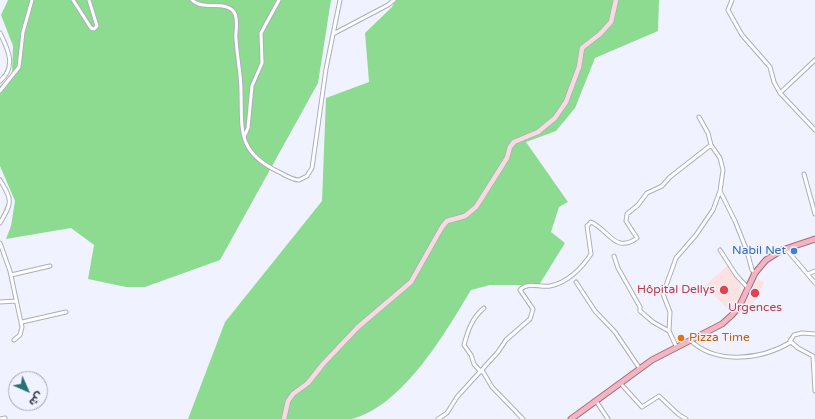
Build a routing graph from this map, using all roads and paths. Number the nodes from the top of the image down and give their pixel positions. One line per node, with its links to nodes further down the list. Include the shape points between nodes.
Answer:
1 (32, 0): 14 (street, via 23,32 19,67)
2 (73, 0): 3 (street, via 94,30 97,26)
3 (89, 0)
4 (192, 0): 18 (street, via 201,5 227,6 235,15)
5 (279, 0): 18 (street, via 261,33 262,63 252,86 248,128)
6 (340, 0): 11 (street)
7 (394, 0): 11 (street)
8 (616, 0): 56 (street, via 609,25 582,48 579,67 566,102 555,118 546,127 520,138 510,147 507,158 476,207 465,216 447,221 411,282 358,327 308,384 293,394 288,401)
9 (732, 0): 15 (street, via 728,10 733,21 770,67)
10 (0, 33): 13 (street, via 8,47 10,65)
11 (333, 34): 18 (street, via 310,174 296,180 266,166 250,150)
12 (815, 60): 15 (street)
13 (0, 81)
14 (0, 90)
15 (780, 93): 17 (street)
16 (699, 117): 19 (street)
17 (815, 130)
18 (244, 137)
19 (711, 145): 22 (street, via 720,158 723,170); 50 (street, via 662,186 647,192 638,205 627,214 626,221 637,238 627,244 618,242 591,222 588,226 591,254 585,264 556,285 533,284 522,288 520,290 533,309 530,319 506,340)
20 (804, 174): 23 (street)
21 (0, 180): 24 (street, via 10,195 11,202)
22 (720, 191): 32 (street, via 735,221); 43 (street, via 713,210 696,236 674,261 663,294 670,312)
23 (815, 214)
24 (0, 223)
25 (815, 239): 27 (main road)
26 (0, 243): 34 (street)
27 (786, 249): 32 (main road, via 766,260); 33 (street)
28 (720, 250): 37 (street)
29 (614, 256): 43 (street, via 640,311 653,322)
30 (50, 266): 34 (street)
31 (815, 270): 33 (street)
32 (755, 273): 37 (main road)
33 (808, 274): 36 (street)
34 (11, 275): 38 (street)
35 (576, 282): 49 (street)
36 (815, 283)
37 (748, 288): 46 (main road, via 732,315 722,324)
38 (16, 301): 39 (street); 42 (street)
39 (0, 302)
40 (484, 308): 50 (street, via 475,316 464,345 474,364)
41 (66, 312): 42 (street)
42 (22, 322): 45 (street, via 21,332)
43 (669, 330): 48 (street)
44 (815, 334): 47 (street, via 794,335)
45 (14, 340)
46 (690, 340): 47 (street, via 708,353 732,358 756,356); 48 (main road)
47 (791, 342): 52 (street, via 813,356)
48 (676, 346): 49 (main road)
49 (640, 369): 51 (main road)
50 (481, 371): 57 (street, via 457,397 447,413); 58 (street, via 492,387)
51 (621, 384): 53 (main road); 61 (street, via 642,407 659,396)
52 (815, 391)
53 (596, 401): 59 (main road); 60 (street)
54 (5, 418): 55 (street)
55 (0, 419)
56 (284, 419)
57 (438, 419)
58 (523, 419)
59 (571, 419)
60 (608, 419)
61 (686, 419)

